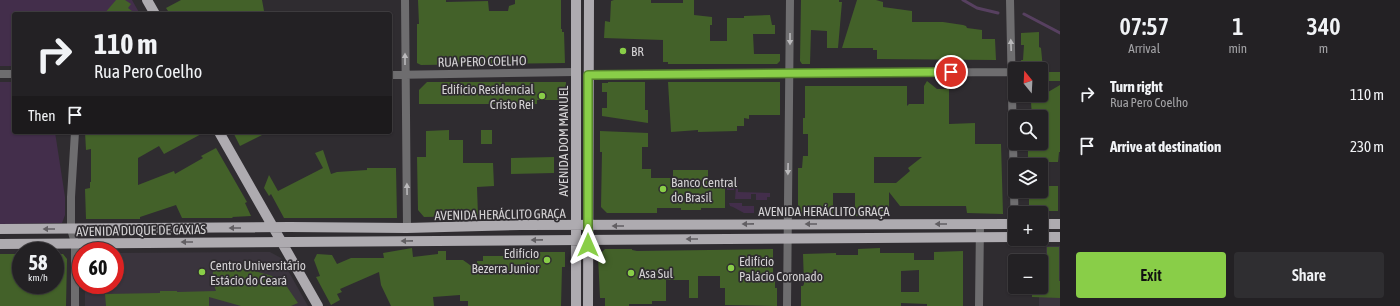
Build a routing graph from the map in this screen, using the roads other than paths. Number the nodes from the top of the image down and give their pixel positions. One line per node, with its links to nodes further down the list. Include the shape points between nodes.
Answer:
1 (147, 0): 7 (main road)
2 (405, 0): 14 (street, one-way to 2)
3 (576, 0): 9 (main road, AVENIDA DOM MANUEL)
4 (589, 0): 16 (main road, AVENIDA DOM MANUEL)
5 (790, 0): 15 (street, one-way to 15)
6 (1010, 0): 8 (street, one-way to 6)
7 (154, 12)
8 (1012, 62)
9 (575, 72): 14 (street, RUA PERO COELHO); 26 (main road, AVENIDA DOM MANUEL)
10 (1008, 72): 15 (street)
11 (0, 74): 12 (street)
12 (12, 74)
13 (392, 74): 14 (street, RUA PERO COELHO)
14 (405, 74): 29 (street, one-way to 14)
15 (790, 74): 16 (street); 21 (street, one-way to 21)
16 (588, 75): 27 (main road, AVENIDA DOM MANUEL)
17 (1013, 102): 20 (street)
18 (75, 134): 31 (street)
19 (220, 134): 28 (main road)
20 (1015, 206)
21 (787, 224): 22 (main road, AVENIDA HERÁCLITO GRAÇA, one-way to 21); 27 (main road, AVENIDA HERÁCLITO GRAÇA, one-way to 27); 38 (street)
22 (980, 224): 23 (main road, AVENIDA HERÁCLITO GRAÇA); 32 (street)
23 (1008, 224)
24 (1048, 224): 25 (main road)
25 (1060, 224)
26 (576, 226): 27 (main road, AVENIDA HERÁCLITO GRAÇA); 29 (main road, AVENIDA HERÁCLITO GRAÇA); 36 (main road, AVENIDA DOM MANUEL)
27 (588, 226): 37 (main road, AVENIDA DOM MANUEL)
28 (274, 228): 29 (main road, AVENIDA HERÁCLITO GRAÇA); 31 (main road, AVENIDA DUQUE DE CAXIAS, one-way to 31); 41 (main road)
29 (407, 228)
30 (0, 229): 31 (main road, AVENIDA DUQUE DE CAXIAS, one-way to 30)
31 (71, 229): 39 (street)
32 (979, 237): 33 (main road, AVENIDA HERÁCLITO GRAÇA); 38 (main road, AVENIDA HERÁCLITO GRAÇA); 50 (street)
33 (1008, 237)
34 (1048, 237): 35 (main road)
35 (1060, 237)
36 (576, 239): 37 (main road, AVENIDA HERÁCLITO GRAÇA); 41 (main road, AVENIDA HERÁCLITO GRAÇA, one-way to 41); 47 (main road, AVENIDA DOM MANUEL)
37 (588, 239): 38 (main road, AVENIDA HERÁCLITO GRAÇA, one-way to 37); 48 (main road, AVENIDA DOM MANUEL)
38 (787, 239): 49 (street)
39 (75, 242)
40 (124, 242): 41 (main road, AVENIDA DUQUE DE CAXIAS, one-way to 40)
41 (282, 242): 46 (main road)
42 (72, 243): 43 (main road, AVENIDA DUQUE DE CAXIAS)
43 (0, 244)
44 (74, 294): 45 (street)
45 (74, 306)
46 (318, 306)
47 (576, 306)
48 (588, 306)
49 (787, 306)
50 (979, 306)

